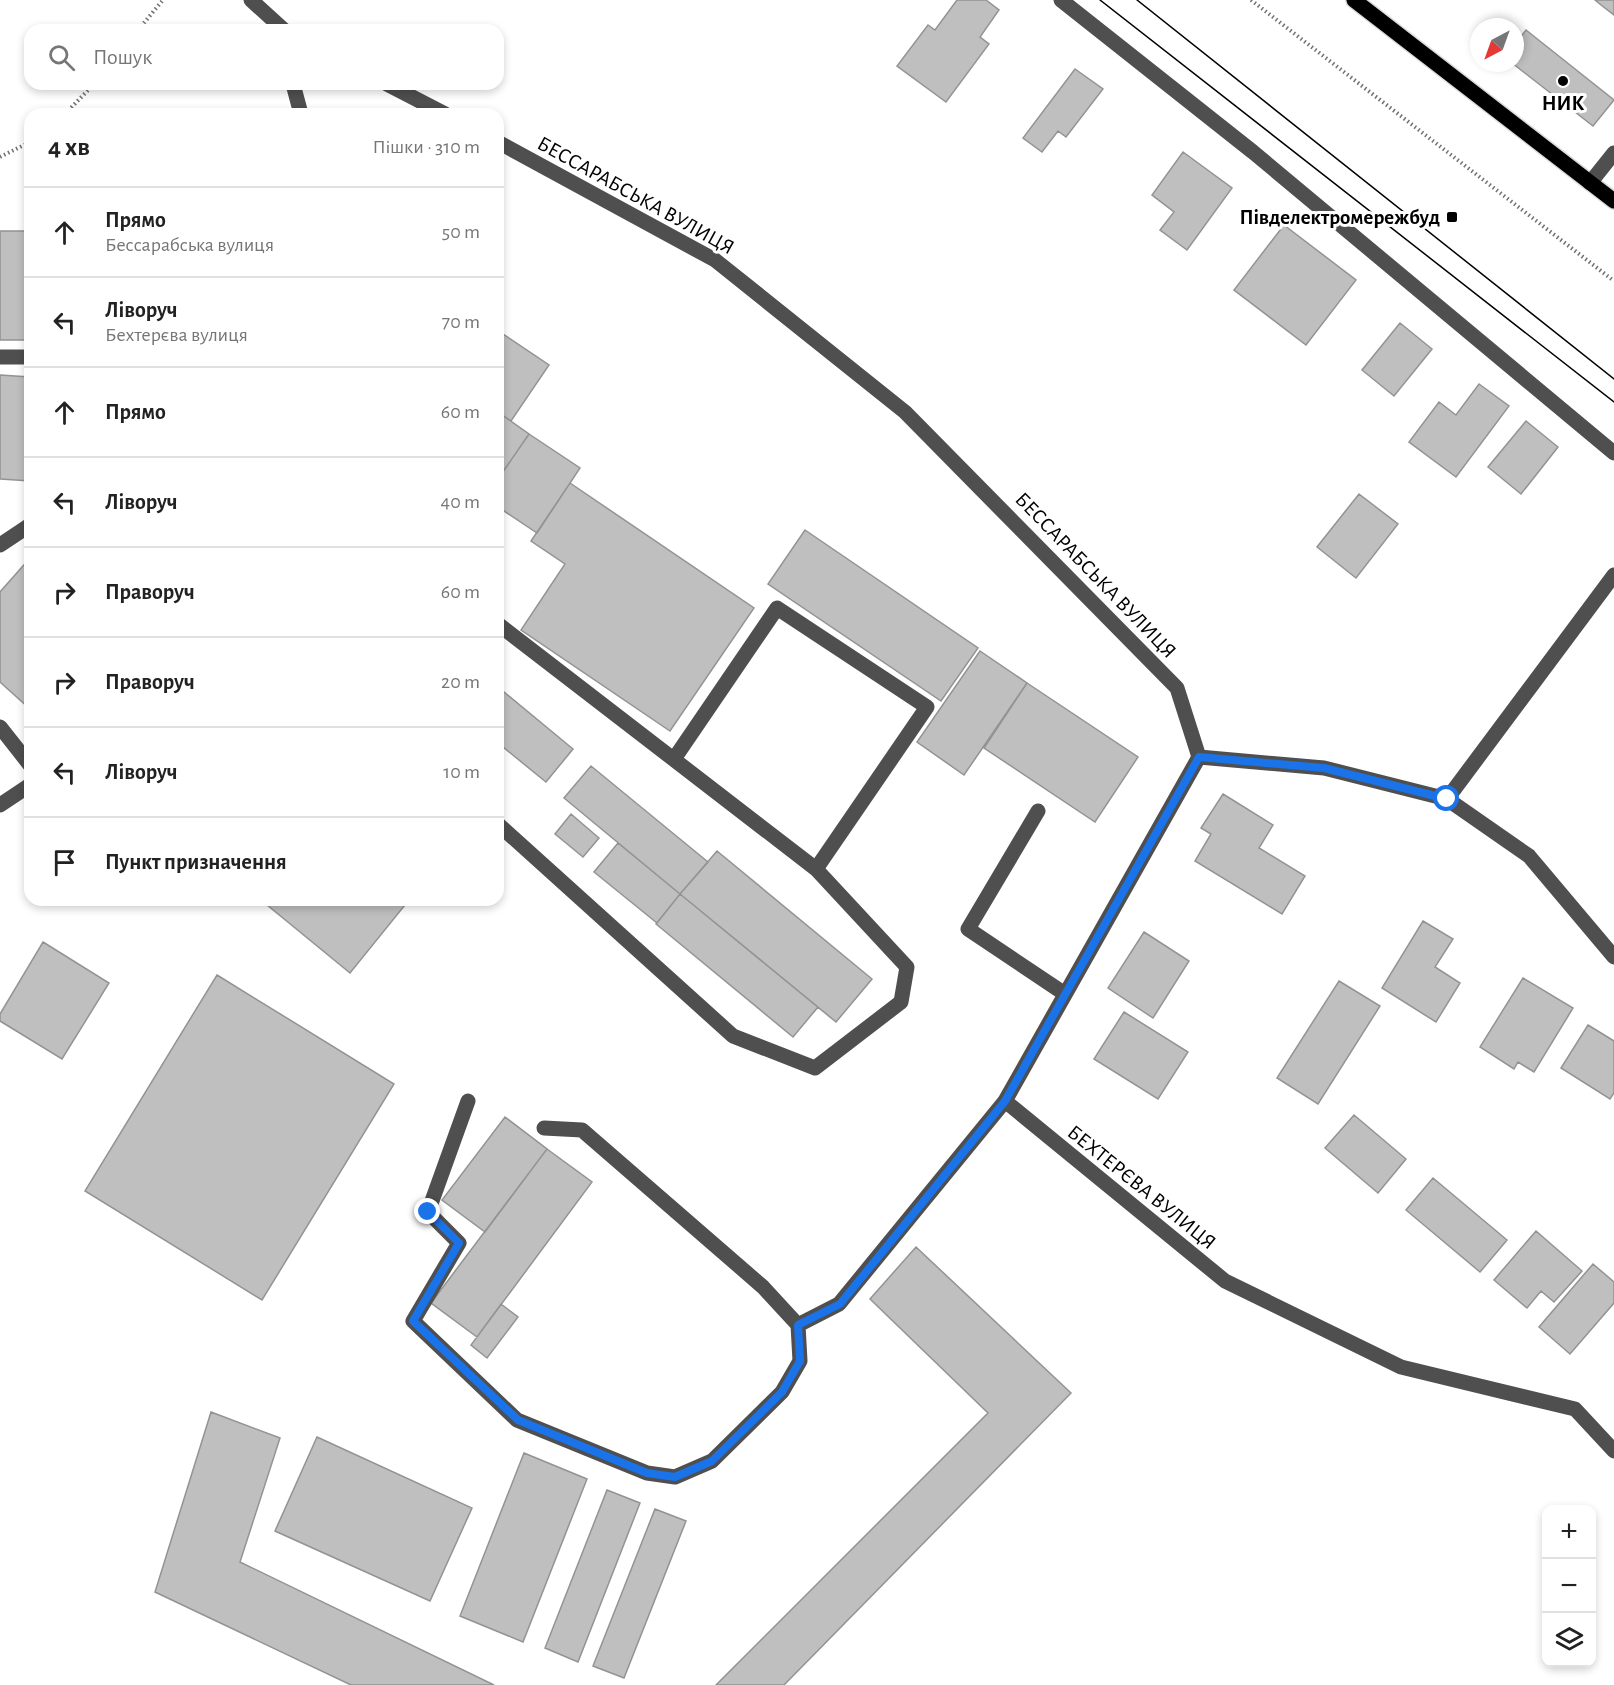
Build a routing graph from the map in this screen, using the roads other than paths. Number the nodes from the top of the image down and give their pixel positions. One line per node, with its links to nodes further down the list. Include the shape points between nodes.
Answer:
1 (251, 0): 4 (street)
2 (1061, 0): 15 (street, via 1253,152)
3 (1354, 0): 11 (main road)
4 (275, 24)
5 (295, 90): 7 (street)
6 (399, 90): 8 (street)
7 (299, 108)
8 (433, 108)
9 (504, 145): 22 (street, БЕССАРАБСЬКА ВУЛИЦЯ, via 715,260 905,412 1177,688)
10 (1614, 153): 11 (street)
11 (1590, 183): 12 (main road)
12 (1614, 201)
13 (0, 357): 14 (street)
14 (24, 357)
15 (1614, 453)
16 (24, 529): 17 (street)
17 (0, 545)
18 (1614, 575): 25 (street)
19 (504, 629): 23 (street)
20 (0, 727): 21 (street)
21 (24, 757)
22 (1199, 757): 25 (street, via 1324,768); 31 (street)
23 (674, 759): 29 (street); 29 (street, via 777,608 927,707)
24 (24, 789): 26 (street)
25 (1447, 799): 30 (street, via 1528,856)
26 (0, 805)
27 (1038, 812): 31 (street, via 969,929)
28 (504, 829): 29 (street, via 733,1036 815,1068 901,1002 907,967)
29 (816, 869)
30 (1614, 957)
31 (1065, 994): 33 (street)
32 (468, 1101): 35 (street, via 428,1212 459,1243 413,1321 518,1420 647,1473 675,1477 712,1461 782,1392 800,1361)
33 (1005, 1101): 35 (street, via 840,1304); 36 (street, БЕХТЕРЄВА ВУЛИЦЯ, via 1225,1281 1401,1367 1575,1409)
34 (544, 1128): 35 (street, via 582,1130 763,1287)
35 (798, 1325)
36 (1614, 1451)

